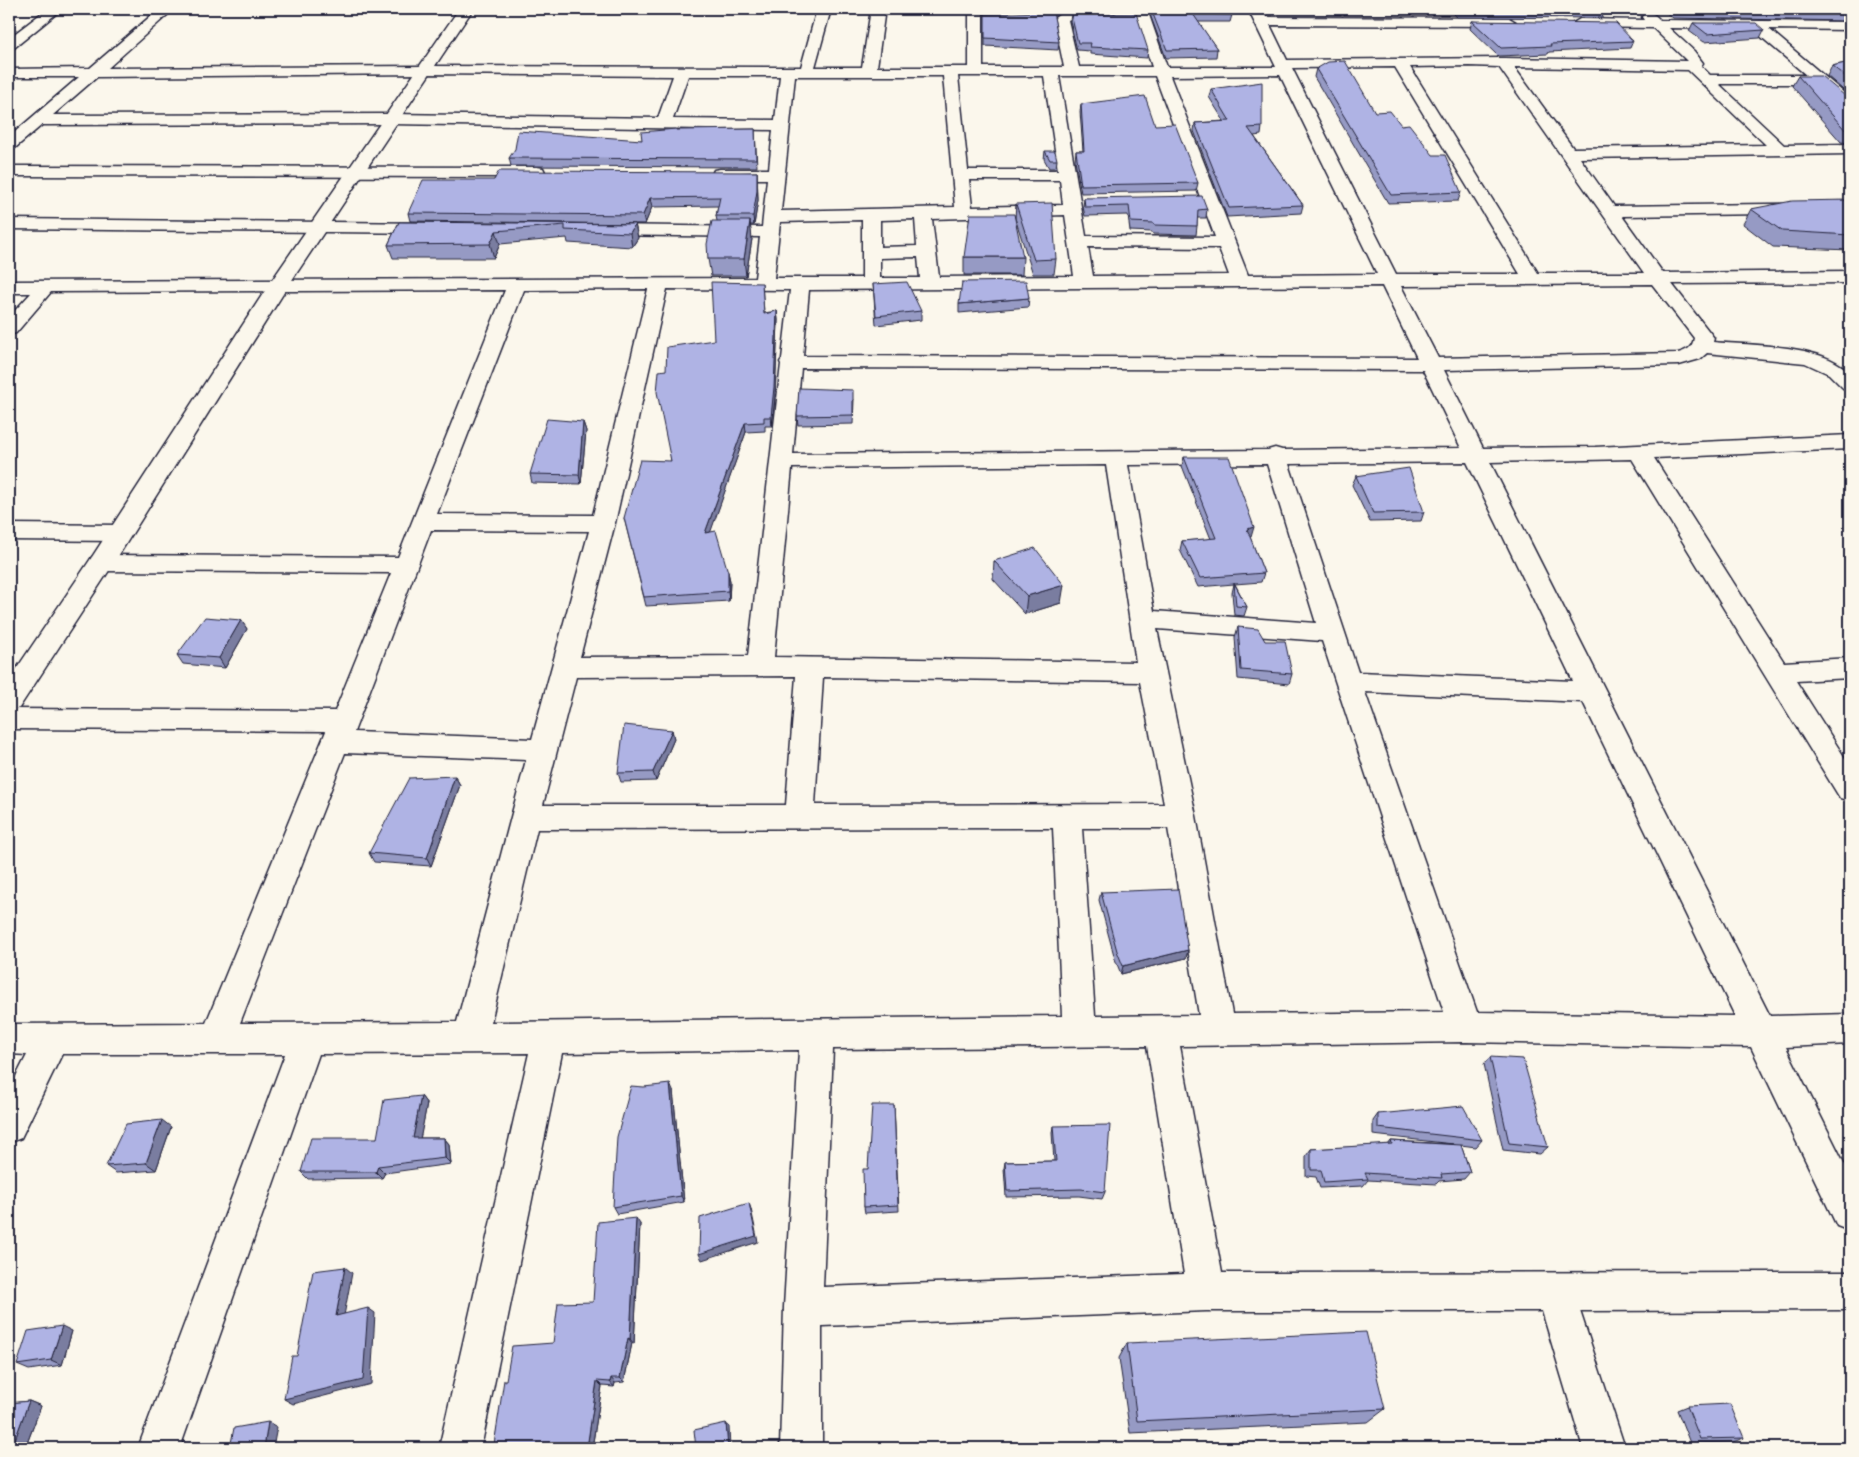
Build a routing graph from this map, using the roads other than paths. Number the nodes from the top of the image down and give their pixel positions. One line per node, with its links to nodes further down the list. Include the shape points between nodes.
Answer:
1 (55, 9): 18 (street)
2 (167, 9): 35 (street)
3 (466, 9): 24 (street)
4 (824, 9): 29 (street)
5 (878, 9): 30 (street)
6 (976, 9): 32 (street)
7 (1431, 9): 12 (street)
8 (1640, 9): 15 (street)
9 (1750, 9): 16 (street)
10 (1142, 12): 26 (street, via 1074,14 1061,19); 27 (street)
11 (1258, 15): 12 (street); 23 (street)
12 (1441, 22): 13 (street); 19 (street)
13 (1519, 22)
14 (1568, 23): 15 (street)
15 (1656, 23): 16 (street); 22 (street, via 1689,54 1696,63)
16 (1763, 25): 17 (street); 37 (street)
17 (1850, 26)
18 (9, 45)
19 (1470, 62): 20 (street); 21 (street)
20 (1503, 62): 22 (street); 46 (street)
21 (1400, 63): 23 (street); 74 (street)
22 (1692, 66): 36 (street)
23 (1284, 67): 27 (street); 76 (street)
24 (424, 70): 33 (street); 35 (street); 39 (street)
25 (1051, 70): 26 (street); 32 (street); 52 (street)
26 (1072, 70): 27 (street)
27 (1161, 70): 55 (street)
28 (788, 71): 29 (street); 33 (street); 42 (street)
29 (807, 71): 30 (street)
30 (869, 71): 31 (street)
31 (950, 71): 32 (street); 53 (street)
32 (976, 71)
33 (682, 72): 41 (street)
34 (9, 73): 35 (street)
35 (93, 73): 40 (street)
36 (1706, 79): 37 (street); 45 (street)
37 (1820, 80): 38 (street)
38 (1850, 106)
39 (391, 118): 40 (street); 41 (street); 48 (street)
40 (36, 120): 43 (street)
41 (664, 123): 42 (street)
42 (783, 125): 51 (street)
43 (9, 145)
44 (1850, 149): 45 (street)
45 (1780, 150): 46 (street)
46 (1568, 153): 59 (street)
47 (9, 171): 48 (street)
48 (357, 171): 49 (street); 65 (street)
49 (557, 172)
50 (707, 174): 51 (street)
51 (777, 174): 64 (street)
52 (1068, 175): 53 (street); 57 (street)
53 (962, 176): 60 (street)
54 (1189, 198): 55 (street)
55 (1208, 198): 69 (street)
56 (1091, 199): 57 (street)
57 (1072, 205): 60 (street); 68 (street)
58 (1850, 208): 59 (street)
59 (1609, 211): 73 (street)
60 (964, 213): 61 (street)
61 (924, 214): 62 (street); 70 (street)
62 (872, 215): 64 (street); 71 (street)
63 (9, 224): 65 (street)
64 (770, 225): 67 (street); 80 (street)
65 (319, 226): 66 (street); 84 (street)
66 (456, 228)
67 (583, 230)
68 (1078, 240): 69 (street); 75 (street)
69 (1224, 242): 77 (street)
70 (927, 251): 71 (street); 79 (street)
71 (871, 253): 82 (street)
72 (1850, 276): 73 (street)
73 (1658, 279): 74 (street); 88 (street, via 1704,338)
74 (1533, 280): 76 (street)
75 (1084, 281): 77 (street); 79 (street)
76 (1390, 281): 77 (street); 90 (street)
77 (1241, 282)
78 (659, 283): 80 (street); 83 (street); 99 (street)
79 (930, 283): 82 (street)
80 (764, 284): 81 (street)
81 (800, 284): 82 (street); 89 (street)
82 (871, 284)
83 (516, 285): 84 (street); 98 (street)
84 (278, 286): 86 (street); 101 (street)
85 (9, 287): 86 (street)
86 (46, 287): 87 (street)
87 (9, 329)
88 (1703, 347): 90 (street, via 1697,354 1678,359); 91 (street, via 1809,357 1836,370)
89 (790, 362): 90 (street); 97 (street)
90 (1430, 364): 95 (street)
91 (1850, 384)
92 (1850, 442): 93 (street)
93 (1639, 452): 95 (street); 111 (street)
94 (1276, 455): 95 (street); 96 (street); 105 (street)
95 (1476, 456): 113 (street)
96 (1116, 458): 97 (street); 104 (street)
97 (781, 461): 106 (street)
98 (422, 522): 99 (street); 103 (street)
99 (603, 522): 107 (street)
100 (9, 532): 101 (street)
101 (120, 533): 102 (street)
102 (101, 563): 103 (street); 114 (street)
103 (407, 565): 116 (street)
104 (1142, 619): 105 (street); 110 (street)
105 (1333, 633): 112 (street)
106 (760, 666): 107 (street); 108 (street)
107 (566, 667): 117 (street)
108 (810, 667): 110 (street); 120 (street)
109 (1850, 668): 111 (street)
110 (1151, 672): 122 (street)
111 (1778, 672): 118 (street)
112 (1348, 681): 113 (street); 123 (street)
113 (1594, 692): 128 (street)
114 (9, 702)
115 (9, 719): 116 (street)
116 (340, 731): 117 (street); 131 (street)
117 (543, 750): 119 (street)
118 (1850, 790)
119 (525, 816): 120 (street); 133 (street)
120 (800, 816): 121 (street)
121 (1067, 816): 122 (street); 127 (street)
122 (1181, 816): 125 (street)
123 (1466, 1027): 125 (street); 128 (street)
124 (1850, 1029): 128 (street)
125 (1218, 1030): 126 (street)
126 (1161, 1031): 127 (street); 139 (street)
127 (1079, 1032): 129 (street)
128 (1761, 1032): 137 (street)
129 (817, 1035): 130 (street); 141 (street)
130 (549, 1037): 133 (street); 143 (street)
131 (217, 1038): 132 (street); 135 (street)
132 (308, 1038): 133 (street); 142 (street)
133 (470, 1038)
134 (9, 1039): 135 (street)
135 (52, 1039): 136 (street)
136 (9, 1126)
137 (1850, 1213)
138 (1850, 1291): 140 (street)
139 (1206, 1292): 140 (street); 141 (street)
140 (1555, 1292): 145 (street)
141 (803, 1307): 144 (street)
142 (159, 1448)
143 (460, 1448)
144 (801, 1448)
145 (1604, 1448)

